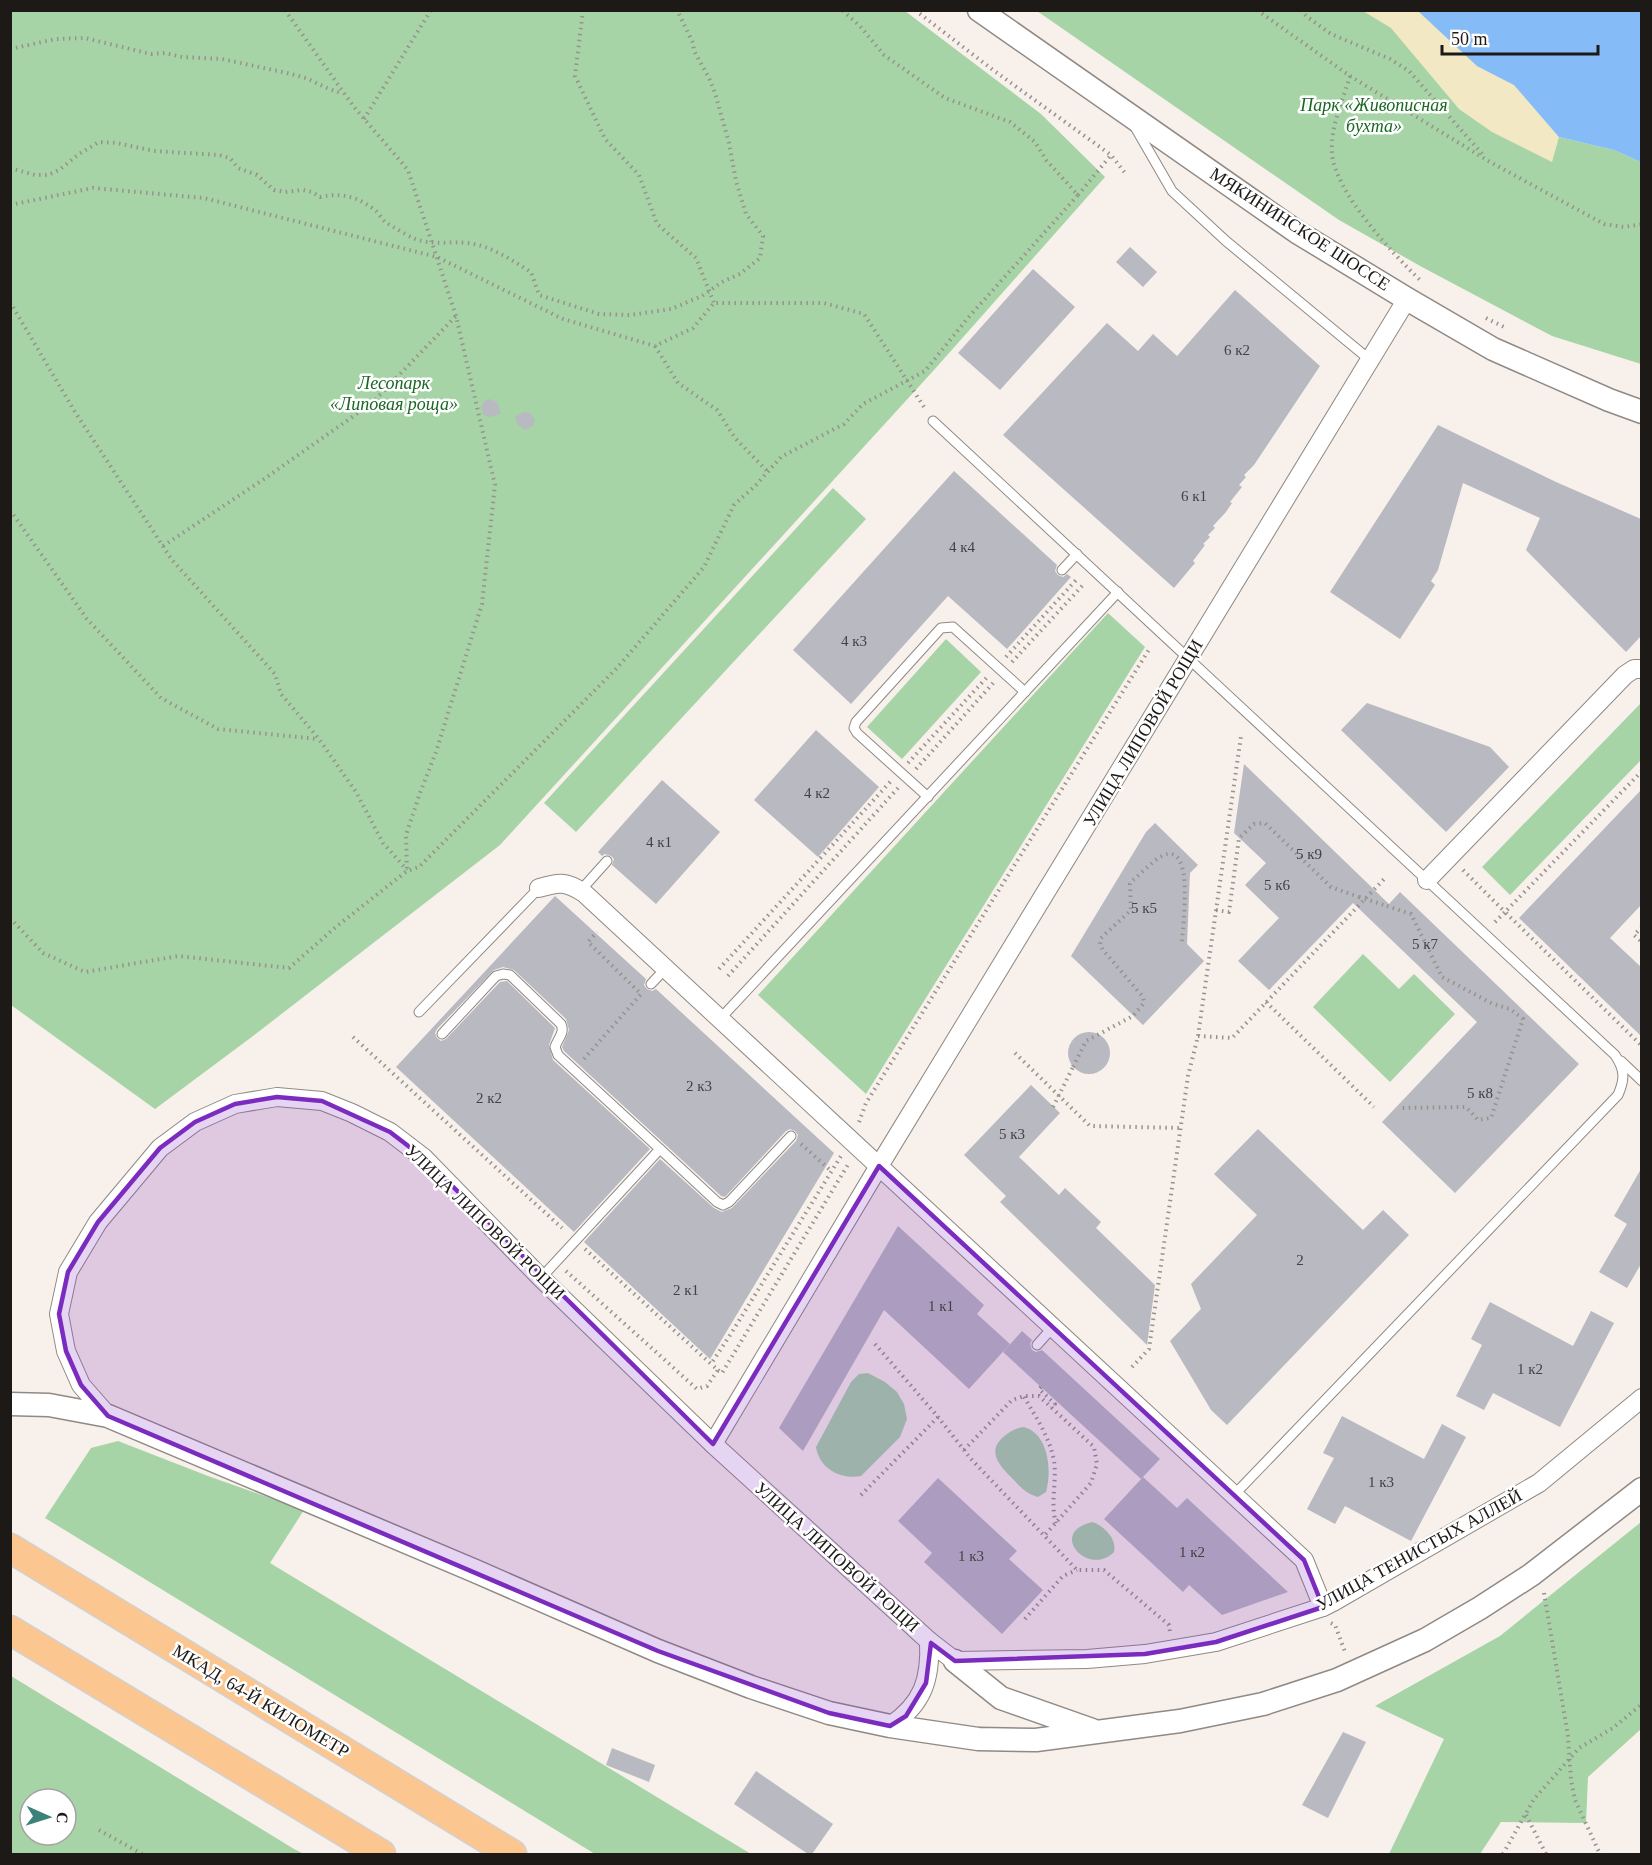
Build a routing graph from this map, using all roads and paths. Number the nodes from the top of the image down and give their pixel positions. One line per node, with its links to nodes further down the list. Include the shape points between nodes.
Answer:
1 (285, 10): 12 (path)
2 (431, 10): 14 (path)
3 (583, 10): 25 (path, via 575,76 605,139 639,175 657,224 696,258)
4 (677, 10): 25 (path, via 715,93 746,214 763,236 760,258)
5 (842, 10): 19 (path, via 884,55 945,98 1010,122 1035,142)
6 (915, 10): 15 (path)
7 (979, 10): 13 (street, МЯКИНИНСКОЕ ШОССЕ)
8 (1257, 10): 11 (path)
9 (1301, 10): 16 (path, via 1331,34 1409,71)
10 (10, 49): 12 (path, via 56,39 85,38 151,54 222,59 287,73)
11 (1350, 76): 16 (path); 24 (path, via 1334,129 1335,169 1352,200 1390,250)
12 (344, 94): 14 (path)
13 (1126, 112): 26 (street, МЯКИНИНСКОЕ ШОССЕ, via 1297,232); 33 (lane, via 1172,191)
14 (364, 119): 22 (path, via 408,170)
15 (1111, 155): 18 (path); 19 (path)
16 (1490, 162): 21 (path, via 1604,224)
17 (10, 168): 22 (path, via 48,175 99,142 154,151 219,155 257,175 274,190 303,190 320,197 348,195 377,212 384,221)
18 (1125, 173)
19 (1078, 195): 34 (path, via 925,371)
20 (10, 205): 23 (path, via 93,188 204,198)
21 (1641, 224)
22 (433, 244): 23 (path); 25 (path, via 465,243 490,249 531,272 539,296 599,314 630,315 670,309)
23 (437, 257): 29 (path); 32 (path, via 563,319)
24 (1425, 285)
25 (709, 291): 28 (path)
26 (1407, 299): 33 (street, УЛИЦА ЛИПОВОЙ РОЩИ); 35 (street, МЯКИНИНСКОЕ ШОССЕ, via 1493,349)
27 (10, 302): 39 (path, via 75,412)
28 (714, 303): 32 (path, via 693,328); 34 (path, via 824,303 864,315)
29 (456, 316): 39 (path, via 372,403); 53 (path, via 495,485 482,604 406,835)
30 (1484, 317): 31 (path)
31 (1504, 327)
32 (655, 346): 37 (path, via 678,383 717,410 735,438)
33 (1370, 360): 44 (street, УЛИЦА ЛИПОВОЙ РОЩИ)
34 (906, 380): 36 (path); 37 (path, via 863,404 844,424 782,457)
35 (1641, 412)
36 (933, 421): 40 (lane)
37 (768, 472): 53 (path, via 734,504 704,567 617,668 419,867)
38 (10, 510): 48 (path, via 87,619 161,698 218,729)
39 (163, 546): 48 (path, via 275,674 281,694)
40 (1077, 554): 41 (lane); 42 (lane)
41 (1062, 570)
42 (1118, 592): 44 (lane); 46 (lane)
43 (1150, 648): 85 (path, via 866,1103)
44 (1188, 658): 57 (lane); 90 (street, УЛИЦА ЛИПОВОЙ РОЩИ)
45 (1641, 669): 51 (street, via 1624,675)
46 (1025, 692): 50 (lane); 50 (lane, via 953,627 941,628 854,728)
47 (1241, 736): 60 (path)
48 (319, 740): 53 (path, via 356,792 383,843)
49 (1641, 771): 61 (path)
50 (928, 797): 72 (lane)
51 (1450, 856): 57 (street); 61 (path)
52 (608, 861): 59 (lane)
53 (407, 870): 62 (path, via 289,968 178,956 85,972 43,953)
54 (808, 872): 56 (path)
55 (1386, 877): 70 (path)
56 (815, 880)
57 (1427, 880): 65 (lane)
58 (539, 888): 59 (street, via 556,883 571,884); 71 (lane)
59 (581, 890): 68 (street)
60 (1216, 910): 74 (path); 83 (path, bridge, via 1229,912 1239,838 1254,824 1265,823 1331,887 1411,914 1442,977 1523,1019 1491,1118 1478,1120 1466,1107)
61 (1505, 912): 65 (path); 76 (path)
62 (10, 918)
63 (1641, 927): 66 (path, via 1634,935)
64 (595, 933): 79 (path, via 588,942 641,994)
65 (1484, 933): 78 (lane)
66 (1641, 942)
67 (1182, 944): 81 (path, bridge, via 1184,872 1180,860 1168,854 1133,880 1131,910 1101,938 1100,944 1143,997 1144,1004 1133,1016 1086,1041)
68 (666, 968): 69 (lane); 72 (street)
69 (651, 984)
70 (1266, 1002): 74 (path, via 1232,1038); 82 (path)
71 (419, 1012)
72 (720, 1019): 90 (street)
73 (442, 1034): 79 (lane, via 496,976 510,975 561,1023 562,1035 555,1047)
74 (1198, 1036): 84 (path)
75 (353, 1037): 92 (path)
76 (1641, 1046)
77 (1015, 1053): 84 (path, via 1090,1126)
78 (1615, 1055): 80 (lane); 115 (lane, via 1623,1067 1624,1081 1618,1095)
79 (574, 1070): 87 (lane)
80 (1641, 1081)
81 (1053, 1107)
82 (1374, 1107)
83 (1400, 1108)
84 (1181, 1128): 100 (path, via 1149,1349)
85 (857, 1129)
86 (791, 1136): 87 (lane, via 723,1205); 91 (path)
87 (660, 1149): 95 (lane)
88 (842, 1154): 91 (path)
89 (850, 1161): 101 (path, via 722,1373)
90 (879, 1166): 96 (street); 111 (street, УЛИЦА ЛИПОВОЙ РОЩИ)
91 (831, 1171): 99 (path)
92 (562, 1228)
93 (582, 1247): 99 (path)
94 (564, 1270): 101 (path, via 697,1389 707,1386)
95 (541, 1278): 102 (street, УЛИЦА ЛИПОВОЙ РОЩИ, via 424,1158 390,1132 322,1101 277,1097 235,1104 195,1122 160,1148 98,1222 68,1272 60,1314 66,1351); 111 (street, УЛИЦА ЛИПОВОЙ РОЩИ)
96 (1053, 1328): 98 (lane); 115 (street)
97 (874, 1344): 110 (path)
98 (1037, 1345)
99 (711, 1364): 101 (path)
100 (1132, 1367)
101 (718, 1370)
102 (77, 1376): 107 (street, via 73,1390); 109 (street, УЛИЦА ЛИПОВОЙ РОЩИ)
103 (1041, 1387): 108 (path, via 1055,1404)
104 (1024, 1396): 108 (path, via 1039,1396); 112 (path, via 1011,1400); 116 (path, via 1045,1434 1054,1461)
105 (1641, 1398): 121 (street, УЛИЦА ТЕНИСТЫХ АЛЛЕЙ, via 1539,1483)
106 (10, 1404): 107 (street)
107 (56, 1406): 109 (street)
108 (1052, 1408): 116 (path, via 1094,1447 1097,1464 1091,1483)
109 (108, 1416): 128 (street, via 658,1651 829,1713)
110 (938, 1417): 112 (path); 114 (path)
111 (713, 1444): 124 (street, УЛИЦА ЛИПОВОЙ РОЩИ)
112 (964, 1450): 117 (path)
113 (1641, 1489): 129 (street, via 1531,1575 1480,1608 1425,1640 1336,1680 1263,1704 1180,1721)
114 (861, 1495)
115 (1233, 1495): 121 (street, via 1304,1560)
116 (1056, 1522): 117 (path)
117 (1044, 1536): 119 (path)
118 (10, 1548): 135 (highway, МКАД, 64-Й КИЛОМЕТР)
119 (1077, 1569): 122 (path, via 1063,1576); 125 (path, via 1104,1570 1168,1625)
120 (1544, 1593): 130 (path)
121 (1323, 1606): 125 (street, УЛИЦА ТЕНИСТЫХ АЛЛЕЙ, via 1216,1642)
122 (1025, 1619)
123 (10, 1630): 134 (highway)
124 (929, 1641): 126 (street, УЛИЦА ЛИПОВОЙ РОЩИ); 128 (street, via 926,1683 918,1701 906,1716)
125 (1176, 1650): 126 (street, УЛИЦА ТЕНИСТЫХ АЛЛЕЙ, via 1087,1659)
126 (955, 1661): 129 (street, via 1001,1698)
127 (1641, 1704): 130 (path)
128 (890, 1726): 129 (street, via 978,1739 1036,1740)
129 (1094, 1731)
130 (1570, 1758): 131 (path); 138 (path, via 1575,1800)
131 (1526, 1814): 136 (path); 137 (path)
132 (99, 1830): 133 (path)
133 (142, 1854)
134 (381, 1854)
135 (512, 1854)
136 (1503, 1854)
137 (1546, 1854)
138 (1600, 1854)

